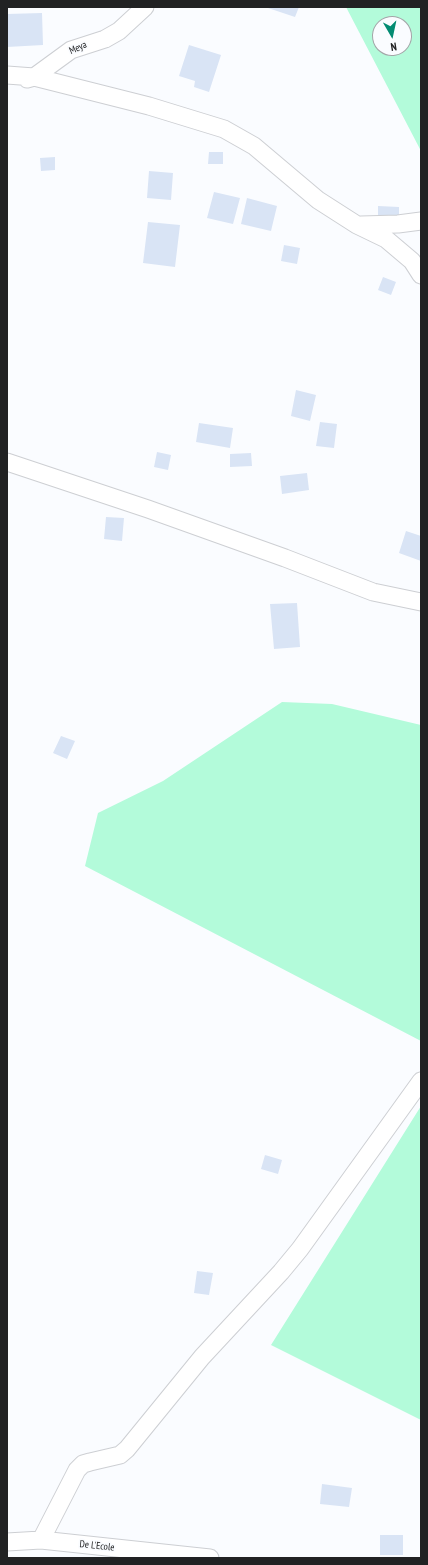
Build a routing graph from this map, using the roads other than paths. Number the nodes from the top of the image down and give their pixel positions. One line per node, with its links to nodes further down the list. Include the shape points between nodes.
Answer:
1 (145, 7): 3 (street, Meya, via 119,31 105,39 71,50)
2 (7, 75): 3 (street)
3 (34, 77): 4 (street, Meya); 6 (street, via 149,106 224,129 254,146 318,200)
4 (7, 84)
5 (421, 221): 6 (street)
6 (357, 225): 7 (street, via 386,239 412,261)
7 (421, 275)
8 (7, 462): 9 (street, via 148,508 373,592)
9 (421, 602)
10 (421, 1081): 11 (street, via 295,1255 202,1357 127,1449 120,1455 83,1464 77,1470)
11 (41, 1540): 12 (street, De L'Ecole); 13 (street, De L'Ecole)
12 (7, 1542)
13 (210, 1558)

